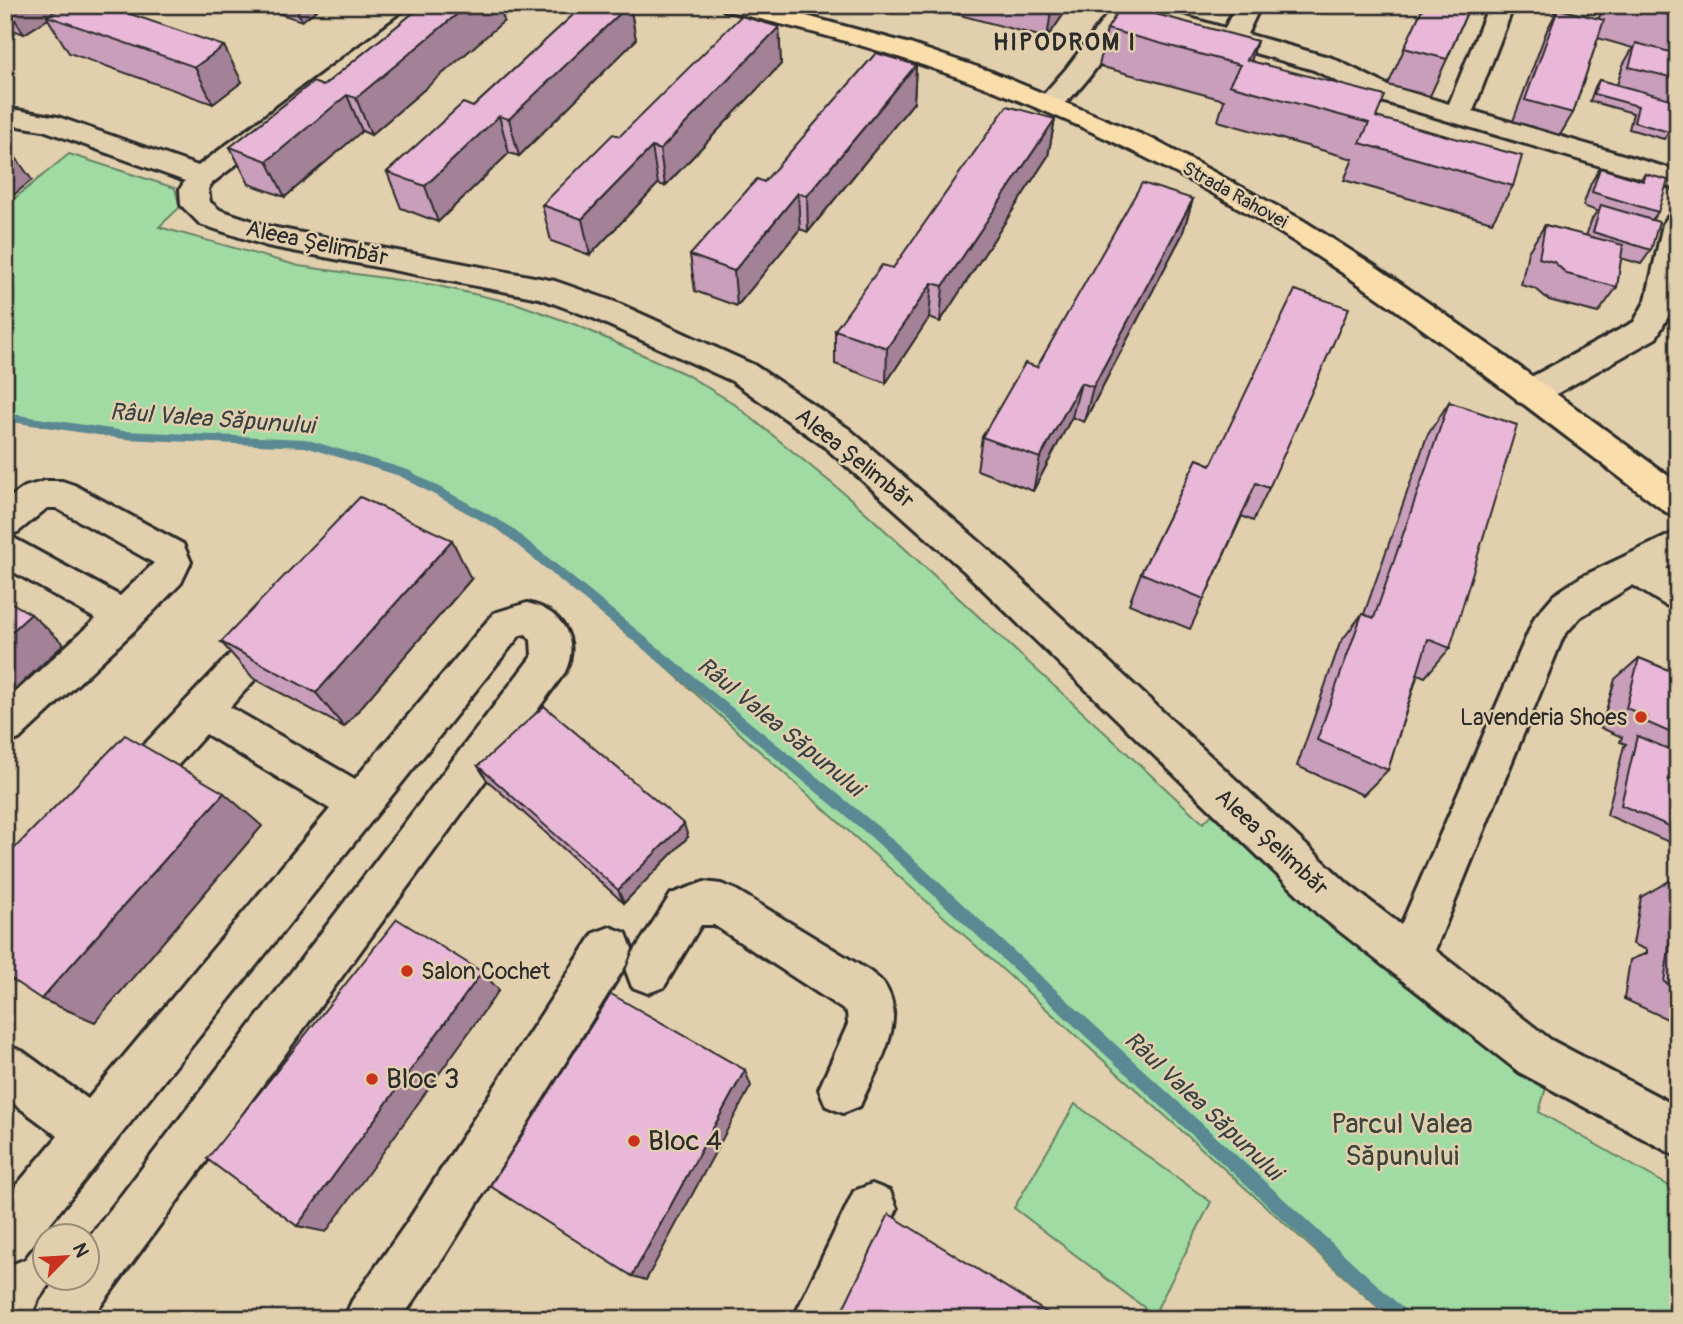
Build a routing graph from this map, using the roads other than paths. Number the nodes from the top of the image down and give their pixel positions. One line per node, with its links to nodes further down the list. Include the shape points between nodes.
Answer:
1 (431, 5): 12 (street)
2 (733, 5): 9 (main road, Strada Rahovei, via 880,42)
3 (1249, 5): 8 (street)
4 (1502, 5): 10 (street)
5 (1563, 5): 7 (street)
6 (1120, 6): 8 (street); 9 (street, via 1075,75)
7 (1594, 14)
8 (1233, 38): 10 (street, via 1344,72 1380,92)
9 (1049, 103): 15 (main road, Strada Rahovei, via 1178,163 1303,233)
10 (1458, 114): 13 (street)
11 (5, 116): 12 (street, via 48,123)
12 (201, 177): 28 (street, Aleea Șelimbăr, via 194,189 196,205 210,218 267,236 544,288 743,373 837,438 947,534 1334,900)
13 (1678, 180)
14 (1678, 224): 15 (street, via 1662,300 1646,330)
15 (1531, 393): 16 (main road, Strada Rahovei)
16 (1678, 502)
17 (5, 522): 23 (street, via 31,499 49,492 170,554 173,562 168,572)
18 (1678, 545): 20 (street)
19 (5, 549): 23 (street)
20 (1633, 567): 21 (street); 28 (street, via 1567,606 1548,628)
21 (1678, 594)
22 (303, 600): 24 (street)
23 (124, 617): 25 (street)
24 (202, 711): 26 (street); 27 (street)
25 (5, 727)
26 (361, 805): 31 (street); 35 (street, via 507,624 530,618 548,631 553,644 551,660)
27 (102, 819)
28 (1409, 958): 32 (street, Aleea Șelimbăr, via 1535,1056)
29 (5, 1068): 31 (street)
30 (843, 1089): 36 (street, via 872,1025 869,1001 853,986 721,905 704,903 687,909 629,960)
31 (93, 1132): 34 (street)
32 (1678, 1133)
33 (873, 1209): 37 (street)
34 (5, 1239)
35 (58, 1319)
36 (370, 1319)
37 (819, 1319)

